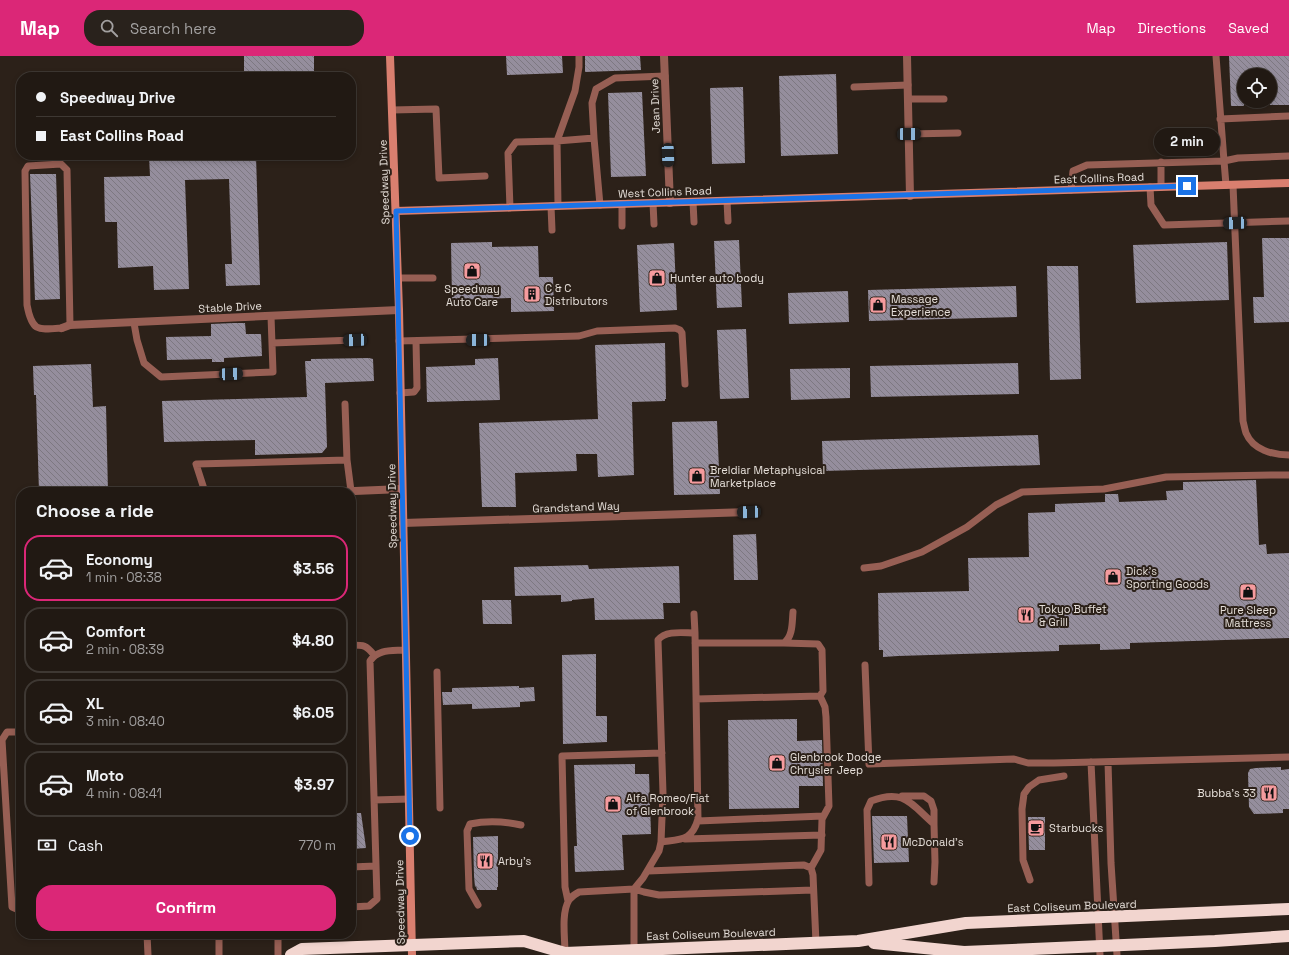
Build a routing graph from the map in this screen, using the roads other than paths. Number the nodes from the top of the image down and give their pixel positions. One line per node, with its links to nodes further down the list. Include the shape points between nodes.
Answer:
1 (390, 56): 11 (main road, Speedway Drive)
2 (578, 56): 17 (lane, via 575,91)
3 (664, 56): 6 (street, Jean Drive)
4 (907, 56): 7 (street)
5 (1216, 56): 13 (lane)
6 (665, 76): 16 (lane, via 615,78 596,89 592,103); 31 (street, Jean Drive)
7 (908, 85): 8 (lane); 9 (street)
8 (854, 87)
9 (908, 99): 10 (lane); 15 (street)
10 (944, 99)
11 (392, 110): 21 (lane, via 436,109 438,178); 36 (main road, Speedway Drive)
12 (1289, 116): 13 (lane)
13 (1220, 119): 19 (lane)
14 (958, 133): 15 (lane)
15 (909, 134): 27 (street)
16 (594, 138): 17 (lane); 33 (lane)
17 (557, 141): 34 (lane); 35 (lane, via 516,142 508,153)
18 (1289, 156): 19 (lane)
19 (1224, 161): 20 (lane); 23 (lane)
20 (1160, 162): 25 (lane); 26 (lane, via 1087,165 1073,172)
21 (485, 176)
22 (1289, 183): 23 (main road, East Collins Road)
23 (1229, 185): 25 (main road, East Collins Road); 40 (lane)
24 (1150, 187): 25 (main road, East Collins Road); 26 (main road, East Collins Road); 40 (lane, via 1151,205 1164,226)
25 (1161, 187)
26 (1071, 190): 27 (main road, East Collins Road)
27 (910, 196): 28 (main road, West Collins Road)
28 (727, 201): 29 (main road, West Collins Road); 37 (lane)
29 (693, 202): 31 (main road, West Collins Road); 39 (lane)
30 (653, 203): 31 (main road, West Collins Road); 32 (main road, West Collins Road); 41 (lane)
31 (670, 203)
32 (622, 204): 33 (main road, West Collins Road); 42 (lane)
33 (600, 205): 34 (main road, West Collins Road)
34 (555, 206): 35 (main road, West Collins Road); 43 (lane)
35 (510, 208): 36 (main road, West Collins Road)
36 (396, 211): 44 (main road, Speedway Drive)
37 (728, 221)
38 (1289, 221): 40 (lane)
39 (694, 222)
40 (1235, 223): 57 (lane, via 1243,421 1246,434 1254,444 1266,452)
41 (654, 224)
42 (622, 226)
43 (552, 230)
44 (398, 278): 45 (lane); 46 (main road, Speedway Drive)
45 (433, 278)
46 (399, 310): 47 (street, Stable Drive); 51 (main road, Speedway Drive)
47 (271, 316): 48 (street, Stable Drive); 53 (lane)
48 (134, 323): 49 (street, Stable Drive); 53 (lane, via 144,363 161,377 273,372)
49 (66, 326): 49 (lane, via 67,170 61,164 28,166 25,171 27,305 30,319 34,326 41,330)
50 (355, 340): 53 (lane)
51 (399, 341): 52 (lane); 55 (main road, Speedway Drive)
52 (416, 341): 54 (lane, via 579,336 597,331 675,328 682,332); 55 (lane, via 417,388 414,392)
53 (272, 343)
54 (685, 384)
55 (400, 393): 62 (main road, Speedway Drive)
56 (345, 404): 58 (lane)
57 (1289, 455)
58 (347, 460): 60 (lane, via 196,464); 61 (lane)
59 (1289, 476): 66 (lane, via 1271,474 1166,477 1104,489 1022,492 996,505 967,526 922,552 881,566)
60 (203, 487)
61 (350, 487)
62 (402, 489): 63 (street); 65 (main road, Speedway Drive)
63 (356, 491)
64 (749, 512): 65 (street, Grandstand Way)
65 (403, 523): 73 (main road, Speedway Drive)
66 (864, 568)
67 (793, 612): 70 (lane, via 792,628 788,640)
68 (694, 614): 69 (lane)
69 (695, 633): 71 (lane); 80 (lane, via 670,634 658,640)
70 (784, 642): 71 (lane); 77 (lane, via 818,644 822,650 823,691)
71 (695, 643): 78 (lane)
72 (356, 645): 74 (lane, via 368,647)
73 (405, 650): 74 (lane, via 378,652); 86 (main road, Speedway Drive)
74 (374, 655): 87 (lane, via 370,661)
75 (864, 666): 82 (lane, via 869,764 1014,759 1028,763)
76 (437, 672): 88 (lane)
77 (820, 696): 78 (lane); 89 (lane, via 825,707 829,772 829,806)
78 (696, 699): 90 (lane)
79 (16, 732): 108 (lane, via 7,732 2,740 12,906)
80 (662, 753): 95 (lane); 105 (lane, via 562,756 565,887)
81 (1289, 757): 83 (lane)
82 (1091, 762): 83 (lane); 111 (lane)
83 (1108, 762): 110 (lane)
84 (1064, 776): 100 (lane, via 1039,780 1024,794 1023,860)
85 (897, 796): 91 (lane, via 908,800); 91 (lane, via 924,796 931,800); 102 (lane, via 882,796 871,800 867,810)
86 (409, 799): 87 (lane); 118 (main road, Speedway Drive)
87 (374, 800): 96 (lane)
88 (440, 808)
89 (823, 816): 90 (lane); 93 (lane)
90 (698, 821): 94 (lane, via 690,836)
91 (934, 824): 101 (lane)
92 (520, 825): 106 (lane, via 504,821 470,824 467,831 469,889)
93 (822, 835): 94 (lane); 98 (lane, via 821,850)
94 (681, 839): 95 (lane)
95 (661, 842): 99 (lane)
96 (376, 866): 97 (lane); 107 (lane, via 377,899 370,906)
97 (356, 867)
98 (811, 868): 99 (lane, via 804,865); 104 (lane)
99 (648, 871): 103 (lane)
100 (1030, 880)
101 (934, 882)
102 (869, 883)
103 (634, 888): 104 (lane, via 659,895); 105 (lane, via 579,892); 119 (lane)
104 (814, 890): 117 (lane)
105 (568, 901): 122 (lane, via 564,919)
106 (478, 905)
107 (356, 907)
108 (16, 908)
109 (1289, 909): 110 (highway, East Coliseum Boulevard)
110 (1115, 917): 111 (highway, East Coliseum Boulevard); 121 (lane)
111 (1098, 918): 116 (highway, East Coliseum Boulevard, via 966,923); 120 (lane)
112 (1289, 936): 121 (highway, East Coliseum Boulevard)
113 (147, 939): 123 (lane)
114 (219, 939): 124 (lane)
115 (278, 939): 125 (lane)
116 (858, 941): 117 (highway, East Coliseum Boulevard); 120 (highway, East Coliseum Boulevard, via 964,952)
117 (816, 943): 119 (highway, East Coliseum Boulevard)
118 (412, 950): 122 (highway, East Coliseum Boulevard, via 524,941); 126 (highway, East Coliseum Boulevard, via 302,949)
119 (634, 950): 122 (highway, East Coliseum Boulevard)
120 (1100, 950): 121 (highway, East Coliseum Boulevard)
121 (1117, 950)
122 (563, 954)
123 (148, 955)
124 (219, 955)
125 (278, 955)
126 (291, 955)

